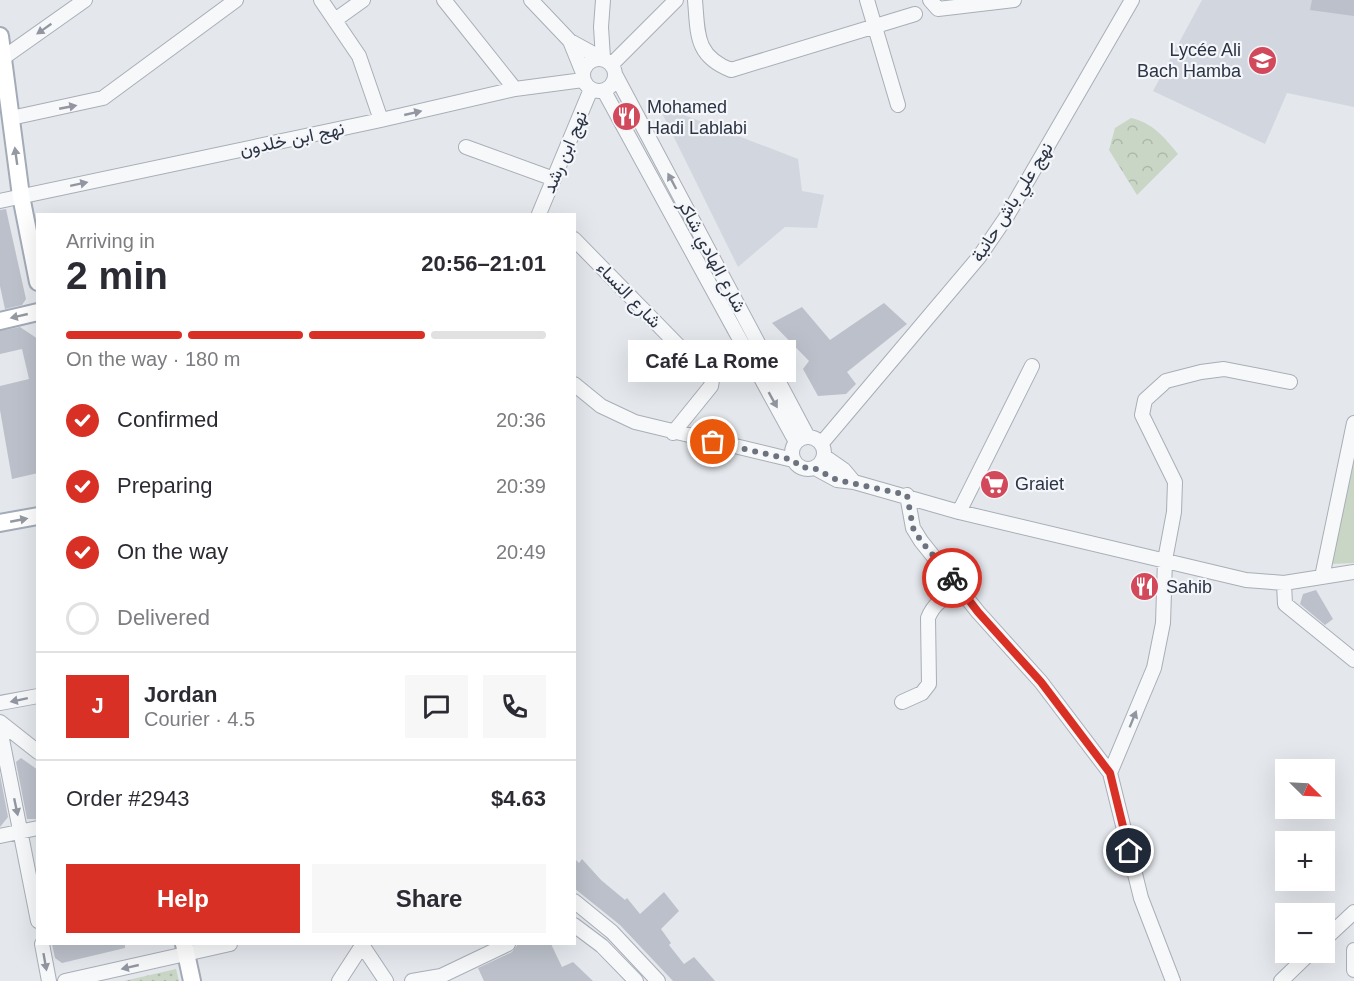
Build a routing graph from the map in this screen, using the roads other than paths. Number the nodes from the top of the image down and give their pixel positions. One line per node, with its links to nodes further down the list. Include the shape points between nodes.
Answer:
1 (85, 0): 20 (street, one-way to 20)
2 (236, 0): 26 (street, one-way to 2, via 102,99)
3 (321, 0): 16 (street)
4 (363, 0): 16 (street)
5 (444, 0): 24 (street)
6 (531, 0): 19 (street)
7 (603, 0): 21 (street, via 601,27)
8 (675, 0): 21 (street)
9 (695, 0): 17 (street, via 702,50 715,63 730,70)
10 (867, 0): 17 (street)
11 (930, 0): 14 (street, via 938,9)
12 (1014, 0): 14 (street)
13 (1132, 0): 43 (street, نهج علي باش حانبة, via 980,257)
14 (961, 4)
15 (915, 14): 17 (street)
16 (335, 20): 27 (street, via 359,56)
17 (875, 28): 25 (street)
18 (0, 36): 20 (main road)
19 (570, 41): 21 (street); 22 (street, شارع الهادي شاكر)
20 (3, 58): 23 (main road)
21 (608, 64): 22 (street, via 588,62); 22 (street, via 614,82); 42 (street, شارع الهادي شاكر, one-way to 21)
22 (590, 83): 24 (street, نهج ابن خلدون); 29 (street, نهج ابن رشد); 42 (street, شارع الهادي شاكر, one-way to 42)
23 (3, 84): 26 (main road)
24 (515, 89): 27 (street, نهج ابن خلدون, one-way to 24)
25 (898, 105)
26 (11, 118): 30 (main road, one-way to 26)
27 (381, 120): 30 (street, نهج ابن خلدون, one-way to 27)
28 (466, 147): 29 (street)
29 (554, 178): 32 (street, نهج ابن رشد)
30 (21, 196): 31 (street, نهج ابن خلدون); 34 (main road)
31 (0, 201)
32 (544, 212)
33 (576, 241): 41 (street, شارع النساء, via 712,380)
34 (35, 255)
35 (36, 312): 36 (main road, one-way to 36)
36 (0, 321)
37 (1032, 366): 48 (street)
38 (1290, 382): 51 (street, via 1224,369 1166,381 1145,399 1142,415 1175,482)
39 (576, 386): 41 (street, via 614,414)
40 (1354, 423): 53 (street)
41 (673, 433): 44 (street)
42 (802, 439): 43 (street); 44 (street, via 792,454)
43 (823, 450): 45 (street); 46 (street)
44 (793, 460): 45 (street, via 800,467)
45 (814, 468): 46 (street, via 837,480)
46 (854, 482): 47 (street)
47 (907, 495): 48 (street); 55 (street, via 913,528)
48 (958, 512): 51 (street)
49 (36, 516): 50 (main road, one-way to 49)
50 (0, 524)
51 (1165, 560): 54 (street, via 1246,580); 63 (street, one-way to 51, via 1154,668 1163,623)
52 (1354, 572): 53 (street)
53 (1322, 577): 54 (street)
54 (1284, 583): 56 (street, via 1285,604)
55 (961, 588): 58 (street, via 934,604 928,618 929,684 922,693); 63 (street, via 1041,682)
56 (1354, 660)
57 (36, 696): 59 (street, one-way to 59)
58 (902, 702)
59 (0, 703)
60 (0, 722): 62 (street)
61 (0, 729): 65 (street, one-way to 65)
62 (36, 750)
63 (1110, 773): 89 (street, via 1142,898)
64 (36, 828): 65 (street)
65 (21, 831): 66 (street); 68 (street)
66 (0, 836)
67 (576, 903): 88 (street, via 612,932)
68 (36, 910)
69 (1354, 912): 71 (street)
70 (576, 926): 87 (street, via 602,946)
71 (1335, 930)
72 (42, 945): 81 (street, one-way to 81)
73 (221, 945): 77 (street)
74 (361, 945): 84 (street)
75 (363, 945): 85 (street)
76 (506, 945): 86 (street, via 441,976)
77 (185, 949): 82 (street, one-way to 82); 83 (main road)
78 (1354, 950): 80 (street)
79 (1300, 963): 90 (street)
80 (1354, 970)
81 (48, 981)
82 (65, 981)
83 (192, 981)
84 (339, 981)
85 (386, 981)
86 (412, 981)
87 (636, 981)
88 (658, 981)
89 (1173, 981)
90 (1281, 981)

